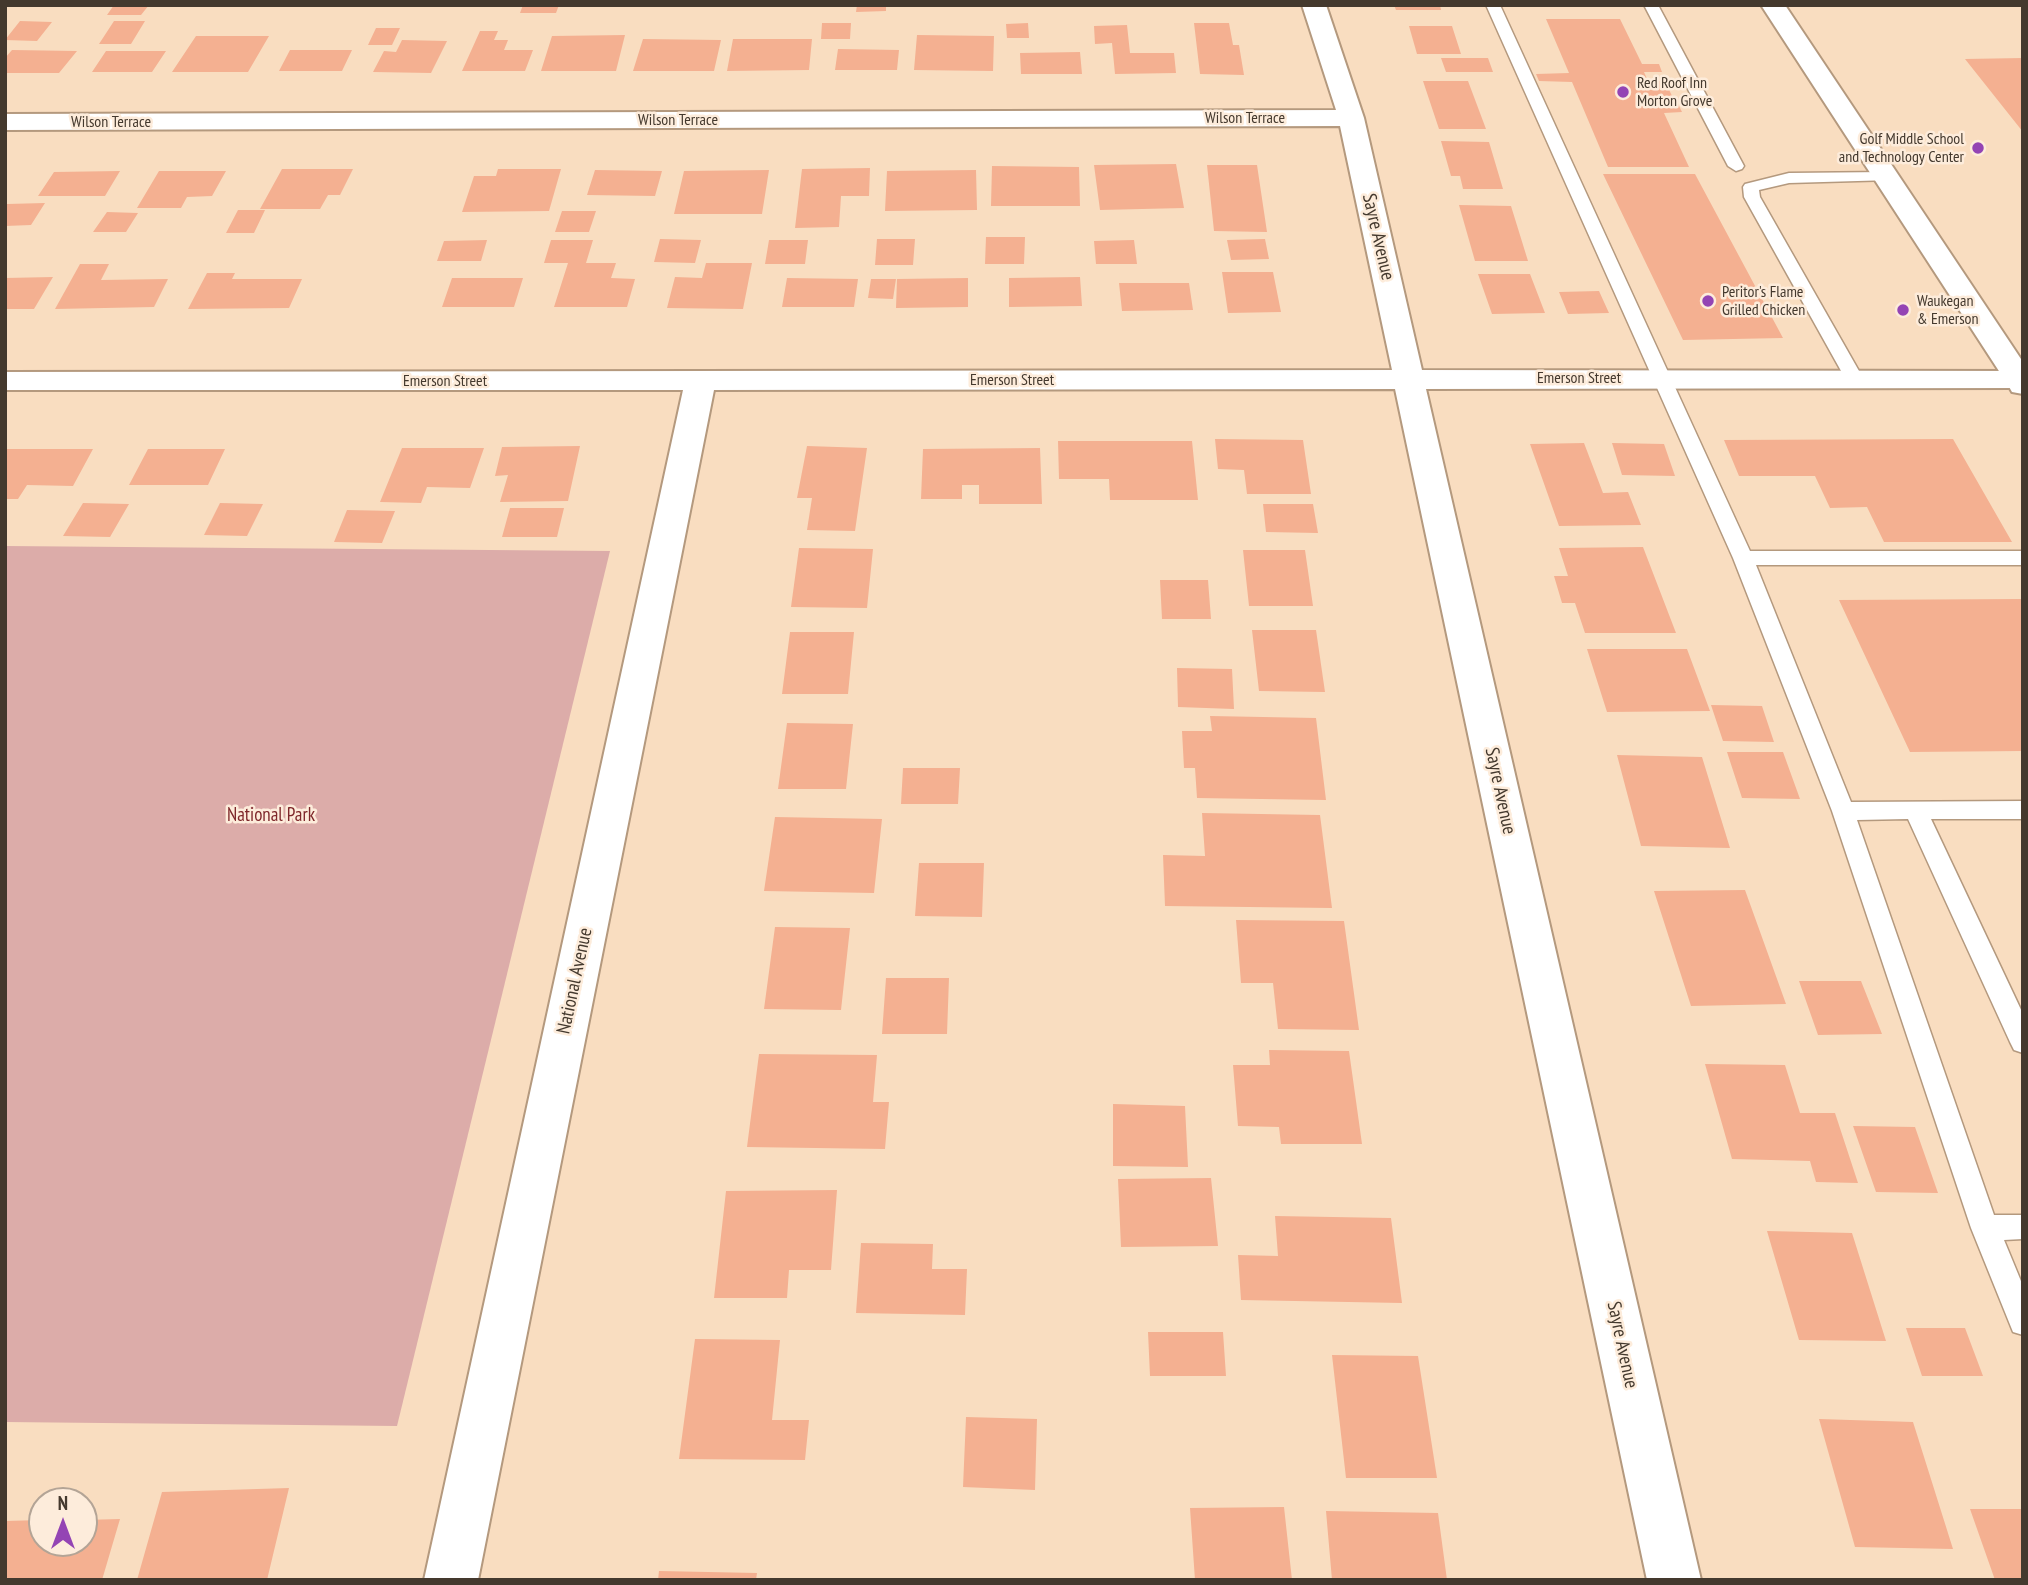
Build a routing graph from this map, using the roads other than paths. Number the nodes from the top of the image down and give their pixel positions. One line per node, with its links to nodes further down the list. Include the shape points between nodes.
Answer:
1 (1314, 5): 6 (street, Sayre Avenue)
2 (1493, 5): 11 (lane)
3 (1651, 5): 5 (lane)
4 (1773, 5): 9 (street)
5 (1695, 87): 8 (lane)
6 (1351, 118): 7 (street, Wilson Terrace); 10 (street, Sayre Avenue)
7 (5, 122)
8 (1736, 166)
9 (1886, 177): 12 (lane, via 1789,177 1751,187 1752,197); 15 (street)
10 (1409, 377): 11 (street, Emerson Street); 14 (street, Emerson Street); 26 (street, Sayre Avenue)
11 (1663, 378): 12 (street, Emerson Street); 16 (lane)
12 (1854, 378): 15 (street, Emerson Street)
13 (5, 381): 14 (street, Emerson Street)
14 (700, 381): 25 (street, National Avenue)
15 (2021, 382)
16 (1743, 558): 17 (lane); 20 (lane)
17 (2023, 558)
18 (1915, 809): 19 (lane); 20 (lane); 21 (lane)
19 (2023, 810)
20 (1843, 811): 23 (lane)
21 (2021, 1032)
22 (2023, 1227): 23 (lane)
23 (1985, 1228): 24 (lane)
24 (2023, 1322)
25 (451, 1580)
26 (1674, 1580)

